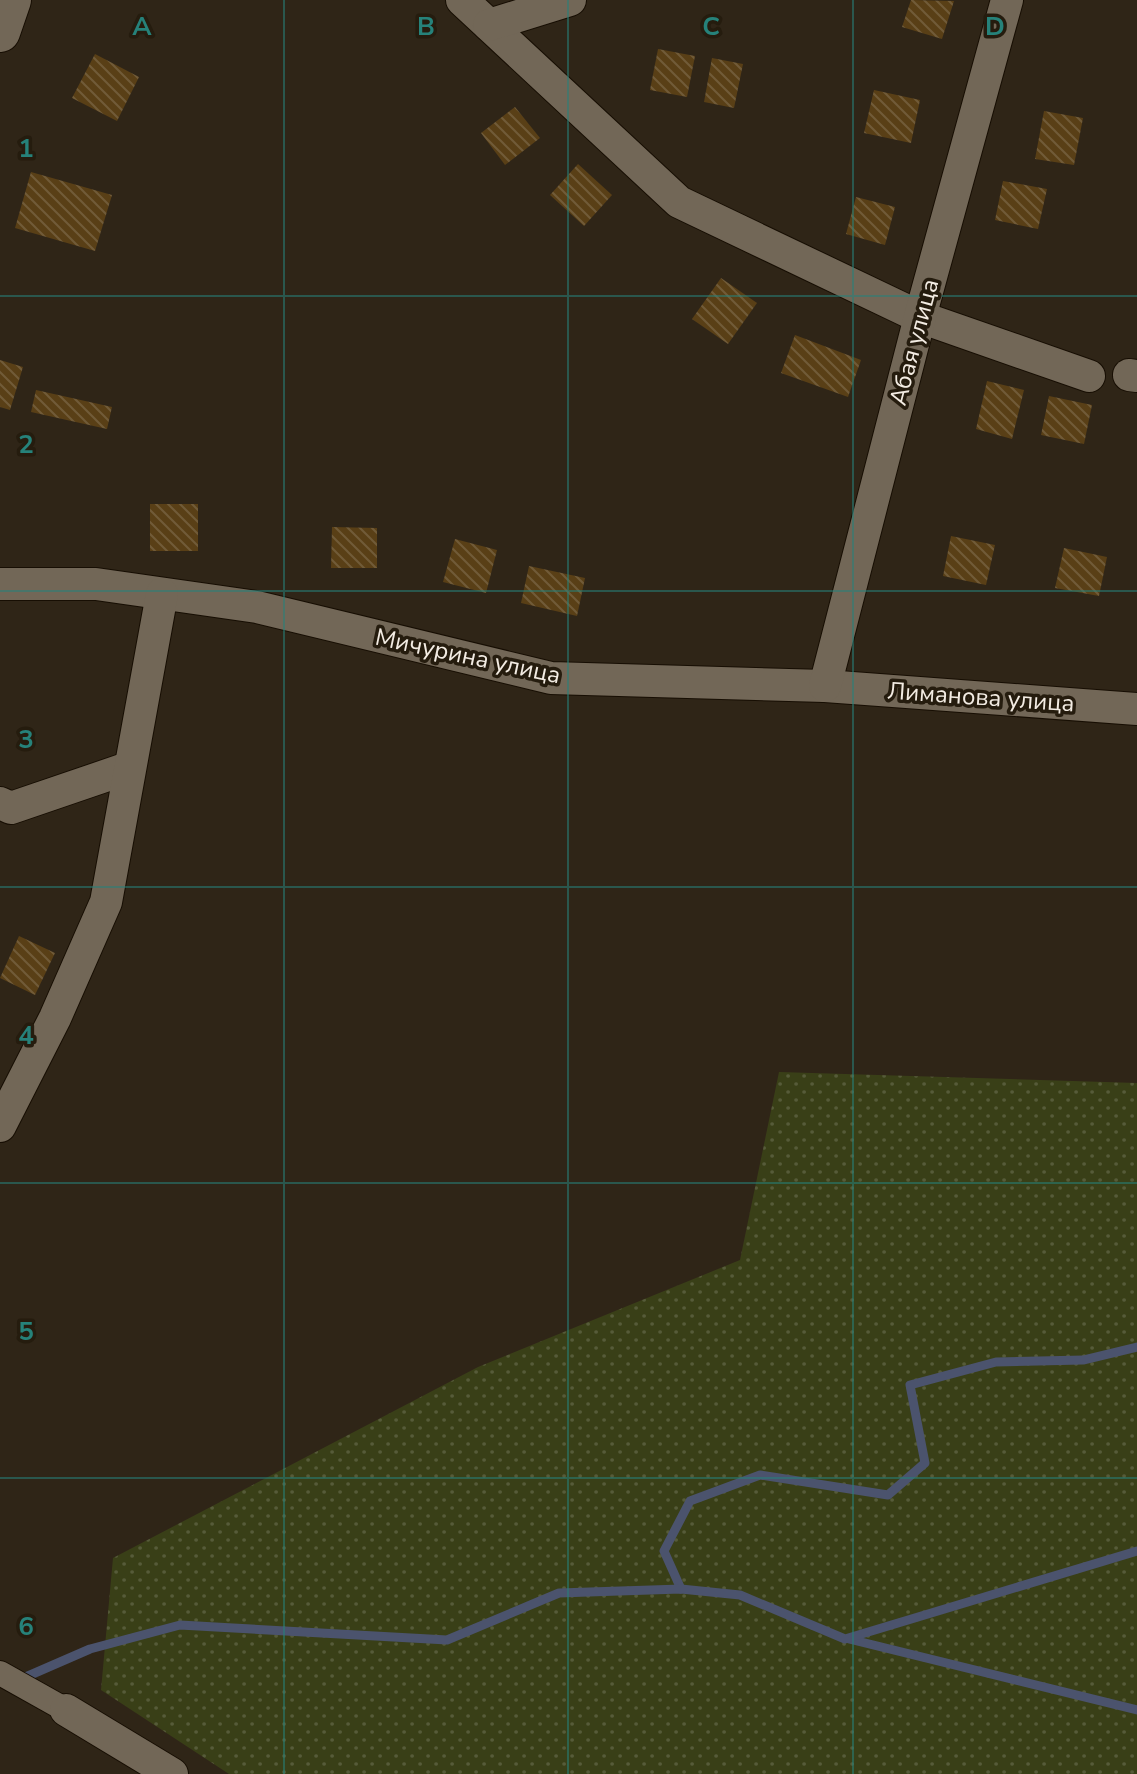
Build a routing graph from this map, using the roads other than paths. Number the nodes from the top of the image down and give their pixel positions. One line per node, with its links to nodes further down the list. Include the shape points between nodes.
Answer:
1 (11, 0): 6 (street)
2 (462, 0): 5 (street)
3 (570, 0): 5 (street)
4 (1007, 0): 7 (street, Абая улица)
5 (489, 25): 7 (street, via 679,202)
6 (0, 32)
7 (920, 317): 8 (street); 11 (street, Абая улица)
8 (1089, 376)
9 (0, 584): 10 (street, Мичурина улица, via 96,584)
10 (162, 594): 11 (street, Мичурина улица, via 257,607 551,678); 13 (street)
11 (825, 686): 12 (street, Лиманова улица)
12 (1137, 709)
13 (128, 768): 14 (street, via 11,808); 15 (street, via 106,902)
14 (0, 803)
15 (0, 1126)
16 (0, 1673): 17 (street)
17 (66, 1710): 18 (street)
18 (172, 1774)

